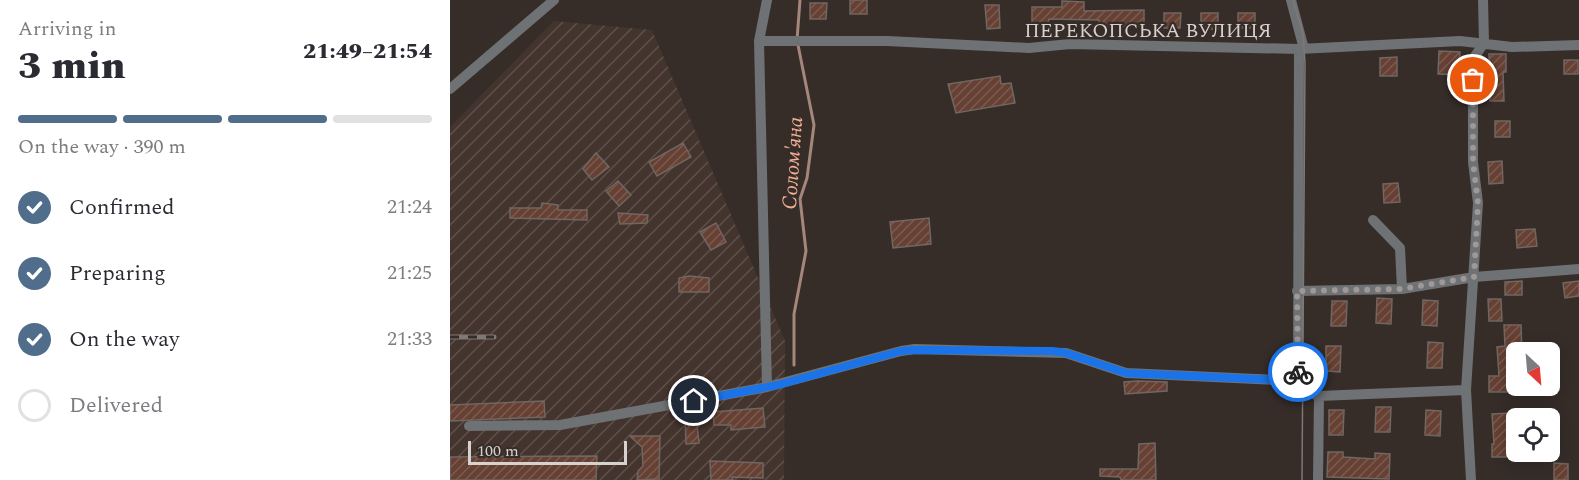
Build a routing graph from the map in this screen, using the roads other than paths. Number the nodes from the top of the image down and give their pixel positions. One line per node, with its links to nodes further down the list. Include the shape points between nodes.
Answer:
1 (554, 0): 9 (street)
2 (767, 0): 5 (street)
3 (1291, 0): 8 (street)
4 (1483, 0): 6 (street)
5 (759, 41): 8 (street, ПЕРЕКОПСЬКА ВУЛИЦЯ, via 887,41 1029,48 1070,44); 16 (street)
6 (1484, 44): 7 (street, ПЕРЕКОПСЬКА ВУЛИЦЯ); 8 (street, ПЕРЕКОПСЬКА ВУЛИЦЯ, via 1460,41); 12 (street, via 1473,59 1473,162 1478,203)
7 (1579, 45)
8 (1302, 49): 14 (street)
9 (450, 89)
10 (1373, 220): 13 (street, via 1400,248)
11 (1579, 269): 12 (street)
12 (1474, 277): 13 (street); 17 (street)
13 (1402, 289): 14 (street)
14 (1297, 291): 15 (street)
15 (1298, 386): 16 (street, via 1279,380 1126,373 1052,351 915,350); 18 (street)
16 (767, 387): 19 (street, via 560,425)
17 (1466, 390): 18 (street); 21 (street)
18 (1319, 396): 20 (street)
19 (469, 426)
20 (1318, 480)
21 (1471, 480)

